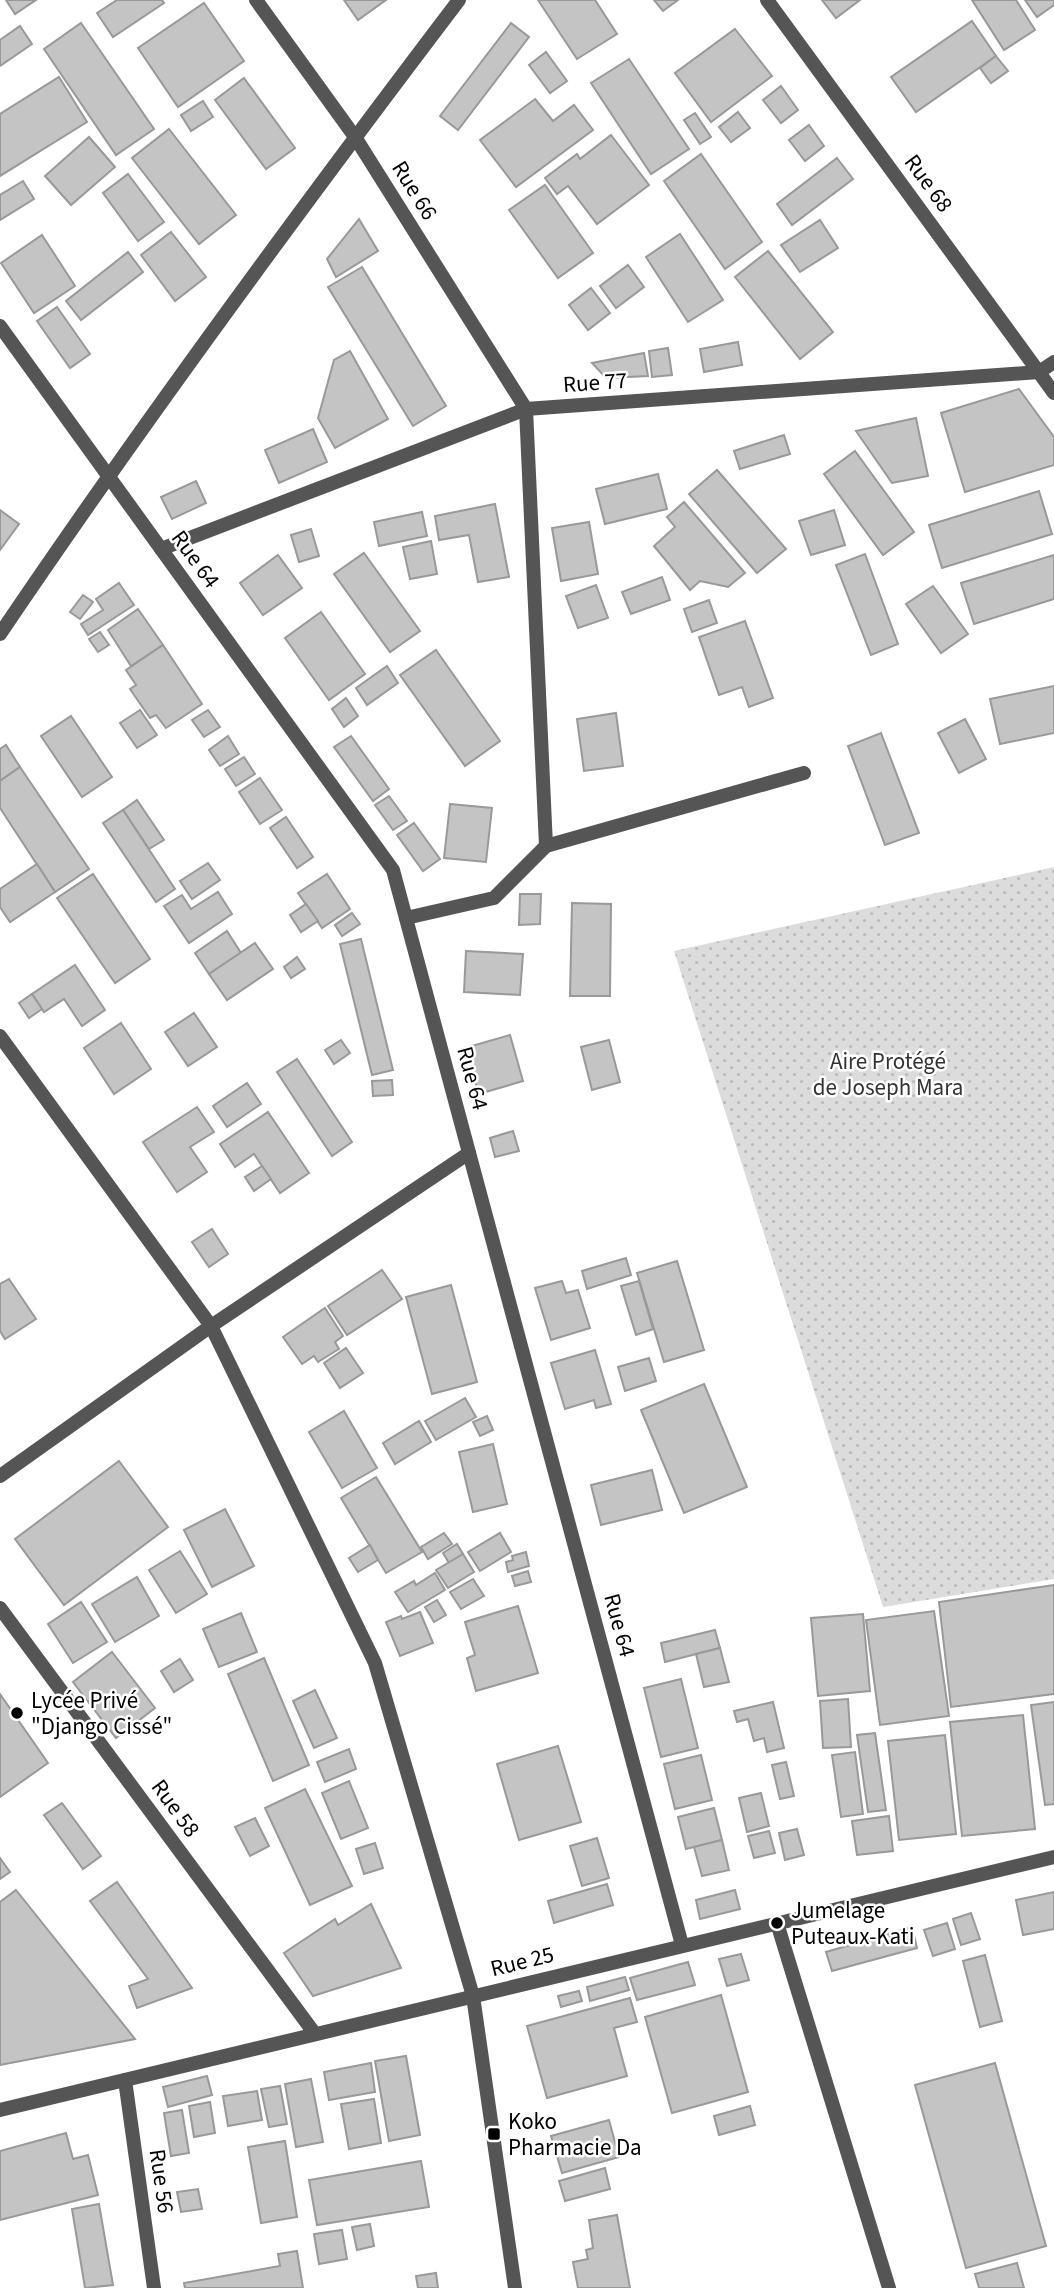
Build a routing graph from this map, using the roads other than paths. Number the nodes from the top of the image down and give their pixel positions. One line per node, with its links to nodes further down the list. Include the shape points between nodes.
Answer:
1 (257, 0): 4 (street, Rue 66)
2 (459, 0): 4 (street)
3 (767, 0): 7 (street, Rue 68)
4 (355, 137): 9 (street, Rue 66); 10 (street)
5 (0, 326): 10 (street, Rue 64)
6 (1054, 362): 7 (street, Rue 77)
7 (1039, 372): 8 (street, Rue 68); 9 (street, Rue 77)
8 (1054, 393)
9 (526, 409): 11 (street, Rue 77); 14 (street)
10 (108, 475): 11 (street, Rue 64); 12 (street)
11 (161, 549): 15 (street, Rue 64, via 393,870)
12 (0, 634)
13 (804, 773): 14 (street)
14 (546, 846): 15 (street, via 494,898)
15 (407, 918): 17 (street, Rue 64)
16 (0, 1036): 18 (street)
17 (469, 1153): 18 (street); 23 (street, Rue 64)
18 (211, 1326): 19 (street); 24 (street, via 375,1663)
19 (0, 1476)
20 (0, 1608): 25 (street, Rue 58)
21 (1054, 1857): 22 (street, Rue 25)
22 (777, 1923): 23 (street, Rue 25); 30 (street)
23 (682, 1945): 24 (street, Rue 25)
24 (473, 1996): 25 (street, Rue 25); 29 (street)
25 (314, 2034): 26 (street, Rue 25)
26 (125, 2080): 27 (street, Rue 25); 28 (street, Rue 56)
27 (0, 2110)
28 (154, 2288)
29 (515, 2288)
30 (889, 2288)

